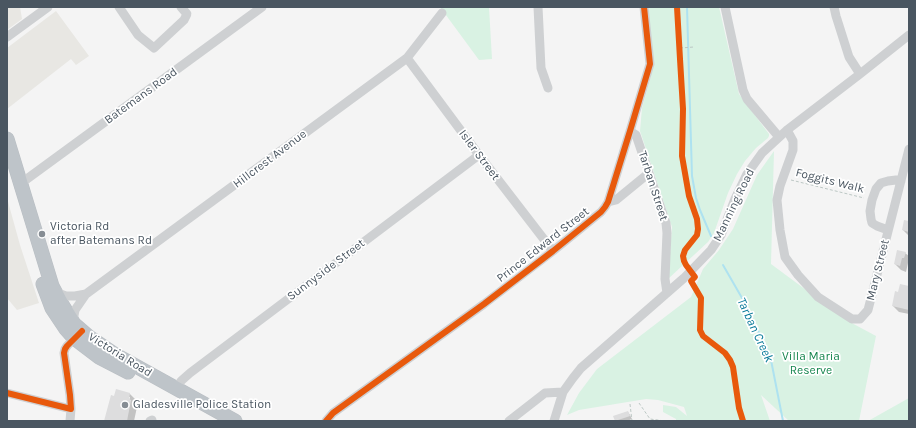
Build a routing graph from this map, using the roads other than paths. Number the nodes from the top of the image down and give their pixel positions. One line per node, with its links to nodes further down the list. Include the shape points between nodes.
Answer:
1 (48, 7): 11 (street)
2 (119, 7): 3 (street, via 138,35 154,48 184,20 186,14)
3 (181, 7)
4 (262, 7): 24 (street, Batemans Road)
5 (538, 7): 14 (street, via 542,68)
6 (644, 7): 16 (street, Prince Edward Street, via 650,64)
7 (725, 7): 17 (street, via 743,90 747,99)
8 (834, 7): 13 (street, via 849,57)
9 (442, 13): 12 (street, Hillcrest Avenue)
10 (909, 35): 13 (street, Manning Road)
11 (7, 37)
12 (406, 58): 20 (street, Isler Street); 30 (street, Hillcrest Avenue)
13 (860, 74): 15 (street, Manning Road)
14 (548, 88)
15 (788, 130): 17 (street, Manning Road); 26 (street, Mary Street, via 793,141 793,150 777,200 780,230 785,257 818,297 845,316 860,319 868,310)
16 (630, 131): 22 (street, Tarban Street, via 636,135); 25 (street, Prince Edward Street)
17 (779, 137): 29 (street, Manning Road, via 762,153 747,174 721,234 711,250)
18 (7, 139): 24 (highway, Victoria Road)
19 (909, 149): 23 (street, Mary Street)
20 (479, 155): 27 (street, Isler Street); 32 (street, Sunnyside Street, via 190,373)
21 (7, 165): 31 (highway, Victoria Road, via 47,297 58,318)
22 (649, 173): 25 (street, via 616,200); 29 (street, Tarban Street, via 667,229)
23 (901, 181): 26 (street, Mary Street); 26 (street, Mary Street, via 881,183 872,200 872,223)
24 (20, 184): 28 (highway, Victoria Road)
25 (608, 202): 27 (street, Prince Edward Street, via 601,212)
26 (888, 230)
27 (553, 251): 39 (street, Prince Edward Street, via 333,413)
28 (55, 292): 30 (street, via 66,296); 31 (highway, Victoria Road)
29 (667, 293): 33 (street, Manning Road, via 581,368)
30 (86, 294): 31 (street, via 75,310)
31 (76, 330): 32 (highway, Victoria Road); 35 (street, via 64,353); 37 (highway, Victoria Road, via 85,347 106,362 145,380)
32 (177, 389): 38 (highway, Victoria Road)
33 (563, 392): 40 (street, via 545,393); 41 (street, Manning Road)
34 (7, 393): 35 (street)
35 (71, 409): 36 (street)
36 (70, 421)
37 (218, 421)
38 (235, 421)
39 (326, 421)
40 (509, 421)
41 (554, 421)

